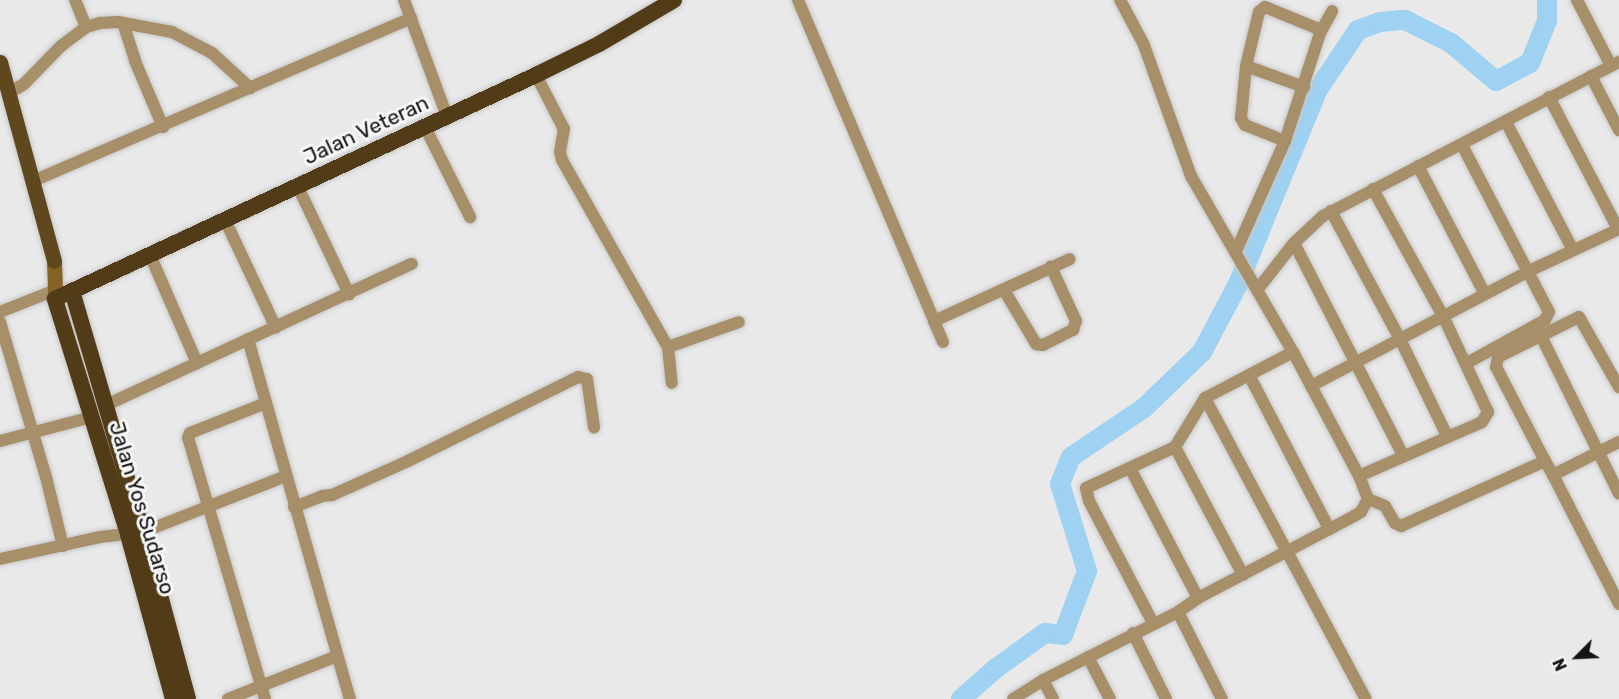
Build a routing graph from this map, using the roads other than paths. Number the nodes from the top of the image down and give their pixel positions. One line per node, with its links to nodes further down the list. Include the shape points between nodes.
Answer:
1 (75, 0): 10 (street)
2 (404, 0): 8 (street)
3 (675, 0): 15 (highway, Jalan Veteran)
4 (798, 0): 53 (street)
5 (1120, 0): 38 (street, via 1143,43 1191,176)
6 (1577, 0): 13 (street)
7 (1332, 11): 11 (street)
8 (411, 18): 18 (street); 21 (street)
9 (123, 23): 10 (street); 18 (street, via 172,32 212,53); 23 (street)
10 (86, 27): 20 (street, via 61,46)
11 (1321, 30): 14 (street, via 1262,7); 17 (street)
12 (0, 62): 20 (main road)
13 (1615, 64): 16 (street)
14 (1246, 66): 17 (street); 26 (street, via 1242,121)
15 (536, 75): 21 (highway, Jalan Veteran); 61 (street, via 564,129 562,160)
16 (1591, 76): 19 (street); 25 (street)
17 (1304, 87): 26 (street)
18 (250, 88): 23 (street)
19 (1549, 97): 22 (street); 35 (street)
20 (7, 100): 29 (main road)
21 (447, 116): 24 (highway, Jalan Veteran)
22 (1506, 122): 27 (street); 37 (street)
23 (163, 127): 29 (street)
24 (425, 127): 30 (highway, Jalan Veteran); 33 (street)
25 (1619, 130)
26 (1285, 141): 38 (street)
27 (1461, 145): 28 (street); 44 (street)
28 (1418, 166): 31 (street); 49 (street)
29 (33, 182): 41 (main road)
30 (298, 187): 34 (highway, Jalan Veteran); 48 (street)
31 (1373, 189): 32 (street); 52 (street)
32 (1331, 211): 36 (street); 59 (street)
33 (470, 217)
34 (225, 220): 39 (highway, Jalan Veteran); 56 (street)
35 (1619, 229): 37 (street)
36 (1294, 243): 45 (street); 63 (street)
37 (1573, 250): 44 (street)
38 (1237, 253): 45 (street)
39 (150, 255): 47 (highway, Jalan Veteran); 64 (street)
40 (1070, 259): 43 (street)
41 (54, 261): 47 (main road); 50 (main road)
42 (412, 264): 48 (street)
43 (1051, 267): 46 (street); 46 (street, via 1076,321 1075,328 1043,345 1036,344)
44 (1529, 271): 49 (street); 65 (street, via 1548,306 1549,316)
45 (1256, 285): 62 (street)
46 (1004, 290): 53 (street)
47 (72, 291): 50 (highway, Jalan Veteran); 72 (highway, Jalan Yos Sudarso)
48 (349, 294): 56 (street)
49 (1485, 294): 52 (street)
50 (54, 295): 51 (street); 73 (highway, Jalan Yos Sudarso)
51 (0, 312)
52 (1443, 316): 59 (street); 65 (street)
53 (934, 321): 60 (street)
54 (0, 322): 75 (street)
55 (739, 322): 61 (street)
56 (276, 328): 58 (street)
57 (1540, 334): 69 (street, via 1579,317); 80 (street); 82 (street, via 1495,362)
58 (248, 339): 64 (street); 71 (street)
59 (1400, 339): 63 (street); 76 (street)
60 (943, 342)
61 (668, 347): 67 (street)
62 (1293, 352): 66 (street); 68 (street)
63 (1356, 362): 68 (street); 81 (street)
64 (197, 363): 72 (street)
65 (1467, 363): 76 (street, via 1488,416)
66 (1249, 375): 70 (street); 91 (street)
67 (672, 383)
68 (1311, 386): 86 (street)
69 (1619, 387)
70 (1205, 398): 79 (street); 94 (street)
71 (266, 403): 85 (street); 90 (street, via 188,434)
72 (104, 406): 92 (highway, Jalan Yos Sudarso)
73 (92, 417): 75 (street); 92 (highway, Jalan Yos Sudarso)
74 (594, 427): 89 (street, via 587,379 578,377 408,461 332,495)
75 (33, 433): 77 (street); 93 (street)
76 (1447, 436): 81 (street)
77 (0, 441)
78 (1619, 442): 80 (street)
79 (1175, 447): 83 (street); 96 (street)
80 (1597, 452): 84 (street); 87 (street)
81 (1403, 455): 86 (street)
82 (1545, 461): 84 (street); 88 (street, via 1401,526 1385,506)
83 (1130, 468): 97 (street); 100 (street, via 1095,483 1086,492)
84 (1553, 475): 98 (street)
85 (286, 476): 89 (street); 90 (street)
86 (1359, 476): 88 (street)
87 (1619, 494)
88 (1368, 500): 91 (street, via 1361,512)
89 (294, 507): 102 (street)
90 (208, 508): 92 (street); 105 (street)
91 (1329, 530): 94 (street)
92 (135, 533): 93 (street); 106 (highway, Jalan Yos Sudarso); 107 (highway, Jalan Yos Sudarso)
93 (63, 546): 95 (street)
94 (1285, 552): 96 (street); 116 (street)
95 (0, 559)
96 (1243, 574): 97 (street)
97 (1198, 598): 99 (street)
98 (1619, 604)
99 (1178, 612): 100 (street); 115 (street)
100 (1153, 623): 101 (street)
101 (1134, 633): 103 (street); 114 (street)
102 (337, 657): 105 (street); 110 (street)
103 (1088, 657): 104 (street); 113 (street)
104 (1043, 680): 111 (street); 112 (street)
105 (261, 686): 108 (street); 109 (street)
106 (173, 699)
107 (188, 699)
108 (228, 699)
109 (265, 699)
110 (350, 699)
111 (1014, 699)
112 (1053, 699)
113 (1110, 699)
114 (1166, 699)
115 (1222, 699)
116 (1366, 699)

